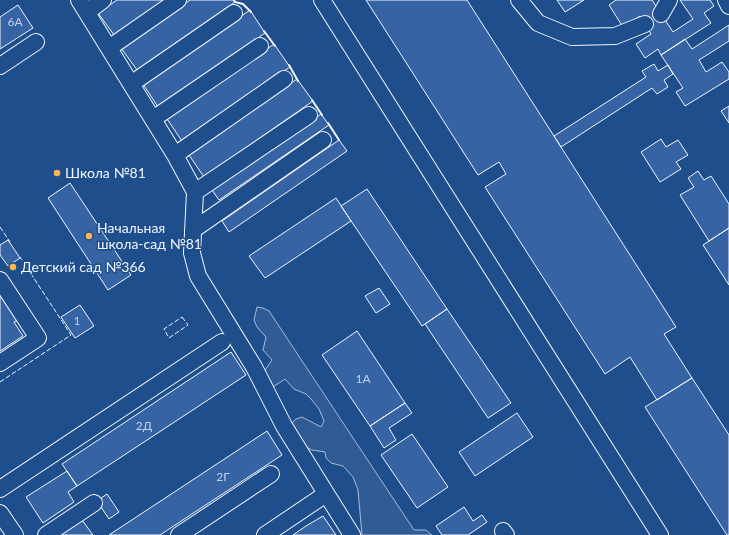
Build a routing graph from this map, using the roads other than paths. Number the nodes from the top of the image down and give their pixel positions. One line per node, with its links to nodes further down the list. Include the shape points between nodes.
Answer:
1 (103, 0): 7 (street)
2 (178, 0): 14 (street)
3 (322, 0): 37 (street)
4 (519, 0): 11 (street, via 538,23 572,37 615,36)
5 (669, 0): 10 (street)
6 (726, 0): 8 (street)
7 (83, 6): 14 (street)
8 (729, 6)
9 (234, 13): 17 (street)
10 (661, 14)
11 (645, 24)
12 (36, 42): 15 (street)
13 (260, 46): 19 (street)
14 (109, 48): 17 (street)
15 (0, 66)
16 (284, 80): 21 (street)
17 (131, 84): 19 (street)
18 (309, 115): 22 (street)
19 (153, 119): 21 (street)
20 (323, 140): 23 (street)
21 (175, 155): 22 (street)
22 (195, 192): 23 (street)
23 (193, 230): 29 (street, via 192,253 198,276 254,367 284,426)
24 (0, 280): 26 (street, via 38,338)
25 (222, 342): 28 (street)
26 (0, 363)
27 (271, 474): 34 (street)
28 (0, 489)
29 (326, 494): 35 (street); 36 (street)
30 (94, 503): 33 (street)
31 (0, 513): 32 (street)
32 (15, 535)
33 (46, 535)
34 (179, 535)
35 (265, 535)
36 (352, 535)
37 (660, 535)

